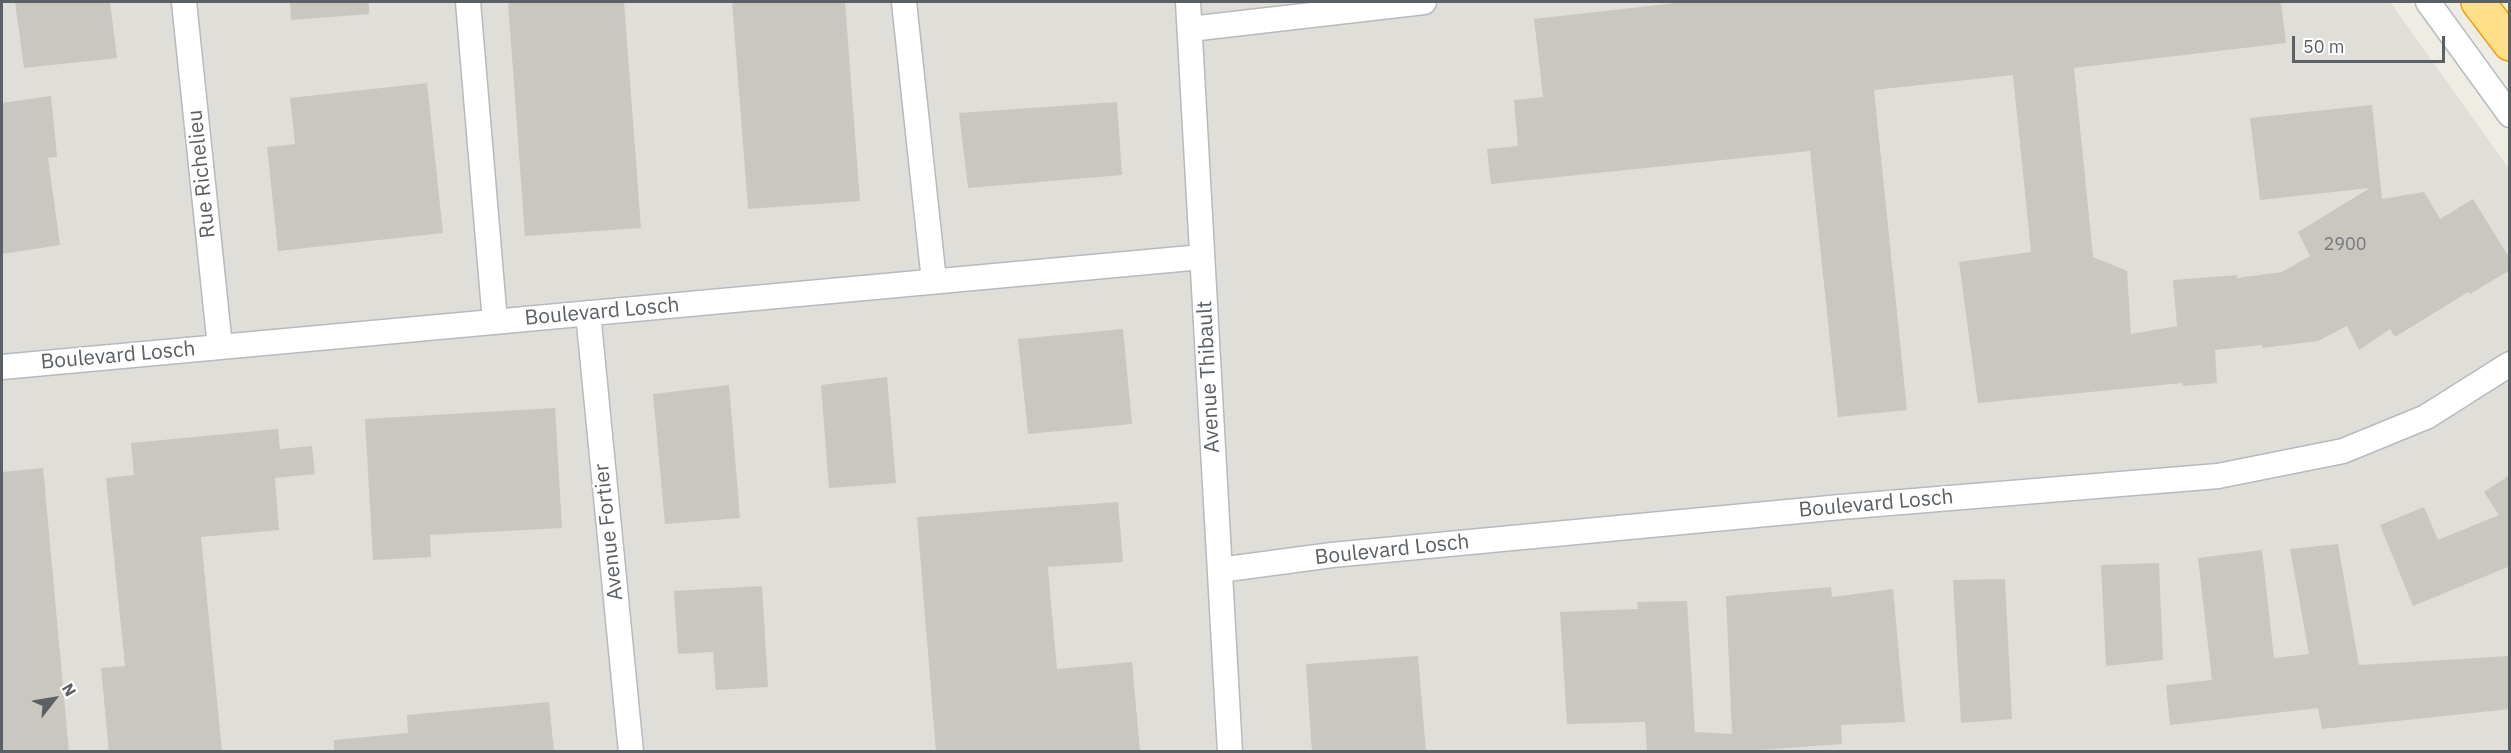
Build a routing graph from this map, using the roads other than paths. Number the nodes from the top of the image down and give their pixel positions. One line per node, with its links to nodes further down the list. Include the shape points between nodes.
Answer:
1 (184, 2): 15 (street, Rue Richelieu)
2 (468, 2): 14 (street)
3 (904, 2): 12 (street)
4 (1188, 2): 8 (street, Avenue Thibault)
5 (1424, 2): 8 (street)
6 (2428, 2): 10 (street)
7 (2478, 2): 9 (highway)
8 (1190, 29): 11 (street, Avenue Thibault)
9 (2510, 44)
10 (2510, 115)
11 (1202, 256): 12 (street, Boulevard Losch); 18 (street, Avenue Thibault)
12 (934, 281): 13 (street, Boulevard Losch)
13 (588, 313): 14 (street, Boulevard Losch); 19 (street, Avenue Fortier)
14 (495, 322): 15 (street, Boulevard Losch)
15 (220, 347): 17 (street, Boulevard Losch)
16 (2510, 364): 18 (street, Boulevard Losch, via 2426,417 2343,451 2218,476 1770,513 1332,555)
17 (2, 367)
18 (1220, 570): 20 (street, Avenue Thibault)
19 (631, 752)
20 (1230, 752)

